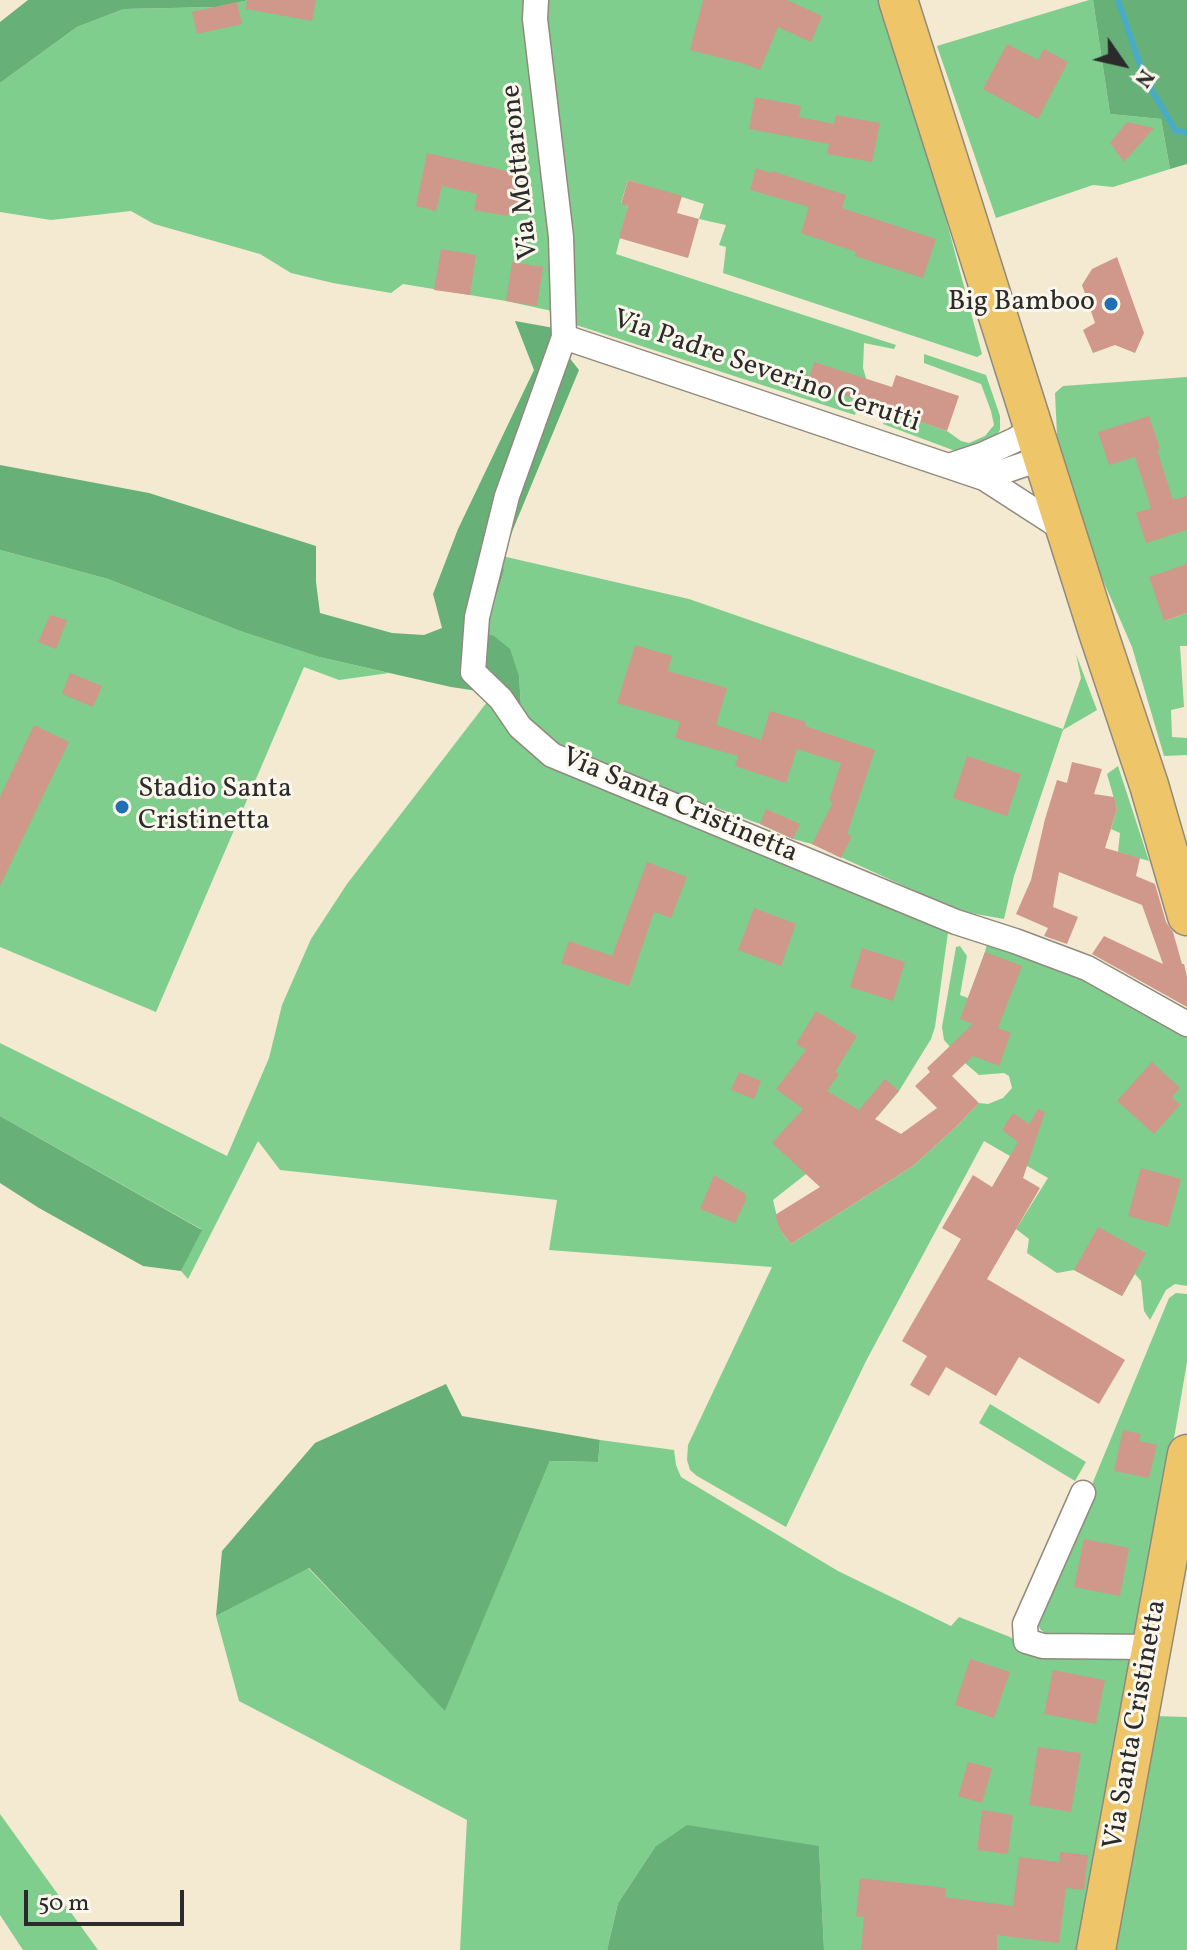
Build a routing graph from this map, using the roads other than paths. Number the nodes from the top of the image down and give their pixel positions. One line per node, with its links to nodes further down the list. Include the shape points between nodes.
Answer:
1 (536, 0): 3 (street, Via Mottarone, via 561,237)
2 (898, 0): 4 (main road)
3 (564, 337): 5 (street, Via Padre Severino Cerutti); 9 (street, Via Santa Cristinetta, via 507,496 477,617 473,672 520,727 552,755 956,922 1087,968)
4 (1038, 443): 5 (street, via 1015,440); 6 (street); 7 (main road)
5 (949, 466): 6 (street, Via Padre Severino Cerutti)
6 (984, 478): 7 (street, Via Padre Severino Cerutti)
7 (1066, 531): 8 (main road)
8 (1187, 916)
9 (1187, 1024)
10 (1184, 1468): 12 (main road, Via Santa Cristinetta)
11 (1083, 1493): 12 (street, via 1025,1624 1026,1641 1043,1646)
12 (1151, 1647): 13 (main road, Via Santa Cristinetta)
13 (1096, 1950)

